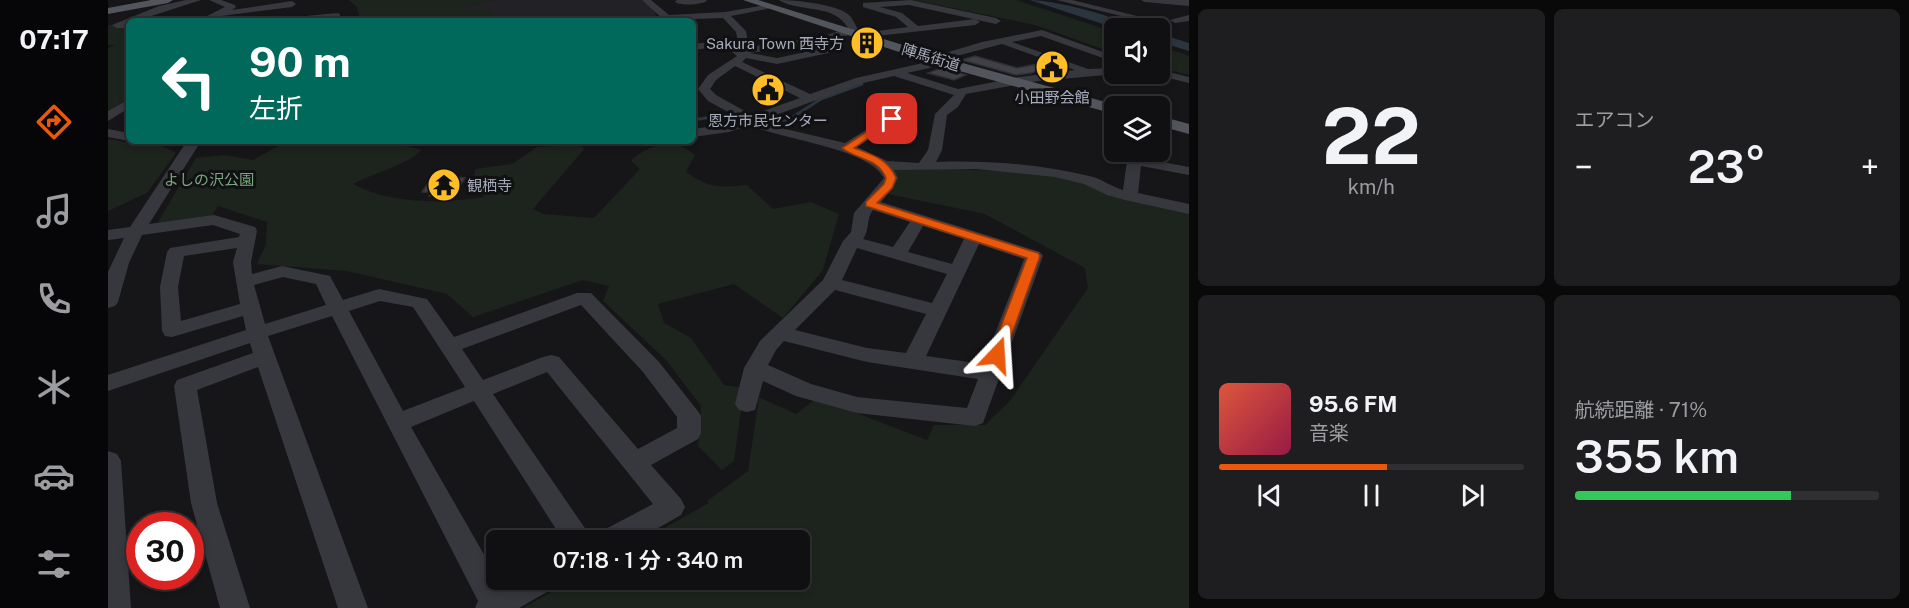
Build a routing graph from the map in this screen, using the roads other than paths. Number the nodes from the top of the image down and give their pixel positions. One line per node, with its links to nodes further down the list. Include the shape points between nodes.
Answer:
1 (168, 0): 23 (main road)
2 (197, 0): 27 (street)
3 (245, 0): 21 (street)
4 (646, 0): 20 (street, via 667,18)
5 (748, 0): 18 (main road, 陣馬街道)
6 (784, 0): 16 (street); 18 (street)
7 (831, 0): 16 (street)
8 (1061, 0): 19 (street)
9 (1104, 0): 19 (street)
10 (217, 1): 24 (street); 25 (street, via 232,7)
11 (291, 2): 21 (street); 35 (street)
12 (679, 2): 20 (street)
13 (1143, 3): 14 (street)
14 (1189, 3)
15 (333, 5): 36 (street)
16 (801, 5): 47 (street, via 838,12 847,18)
17 (927, 5): 22 (street); 22 (street, via 866,5); 26 (street)
18 (766, 6): 28 (street); 47 (main road, 陣馬街道)
19 (1087, 6): 31 (street)
20 (699, 7): 28 (street)
21 (265, 8): 30 (street); 34 (street)
22 (886, 10): 40 (street)
23 (108, 12)
24 (189, 12)
25 (221, 13): 30 (street); 33 (street)
26 (958, 13): 29 (street); 43 (street)
27 (143, 15): 32 (street); 39 (street)
28 (725, 15): 58 (street, via 741,32)
29 (926, 16)
30 (241, 17)
31 (1137, 17)
32 (134, 18)
33 (208, 18)
34 (275, 18)
35 (303, 18)
36 (337, 18)
37 (915, 18): 40 (street)
38 (1189, 18): 42 (street)
39 (108, 19)
40 (904, 19): 45 (street)
41 (1009, 20): 43 (street)
42 (1175, 20)
43 (996, 21): 45 (street)
44 (126, 27): 46 (street)
45 (916, 29): 47 (street)
46 (108, 32)
47 (853, 33): 52 (street); 60 (main road, 陣馬街道)
48 (987, 34): 50 (street)
49 (1025, 34): 50 (street); 57 (street, via 1048,32); 61 (street)
50 (1002, 37): 53 (street); 64 (street)
51 (964, 38): 53 (street)
52 (810, 41): 58 (street); 58 (street, via 830,50 777,61)
53 (980, 45): 56 (street); 59 (street)
54 (952, 46): 56 (street)
55 (696, 47): 58 (street, via 721,44)
56 (963, 50): 60 (street)
57 (1104, 55)
58 (742, 56): 69 (street); 74 (street, via 713,75 704,89)
59 (1022, 59)
60 (940, 60): 63 (street); 66 (main road, 陣馬街道)
61 (1104, 66)
62 (1104, 71): 64 (street)
63 (893, 72): 68 (street); 69 (street)
64 (1090, 72): 66 (street)
65 (1170, 76): 67 (street)
66 (1013, 81): 68 (street); 71 (main road, 陣馬街道)
67 (1189, 81)
68 (959, 93): 85 (street, via 954,104 941,114 930,163)
69 (809, 98): 74 (street)
70 (126, 105): 72 (street)
71 (1104, 106)
72 (108, 117)
73 (892, 119): 81 (street)
74 (750, 120): 78 (street, via 719,131); 81 (street, via 773,130)
75 (1170, 124): 76 (main road)
76 (1189, 129)
77 (108, 133): 79 (street)
78 (696, 133)
79 (126, 136)
80 (192, 144): 92 (street)
81 (847, 148): 84 (street)
82 (1133, 162): 87 (street)
83 (1155, 162): 86 (street)
84 (885, 165): 85 (street); 89 (street, via 891,178)
85 (923, 167): 87 (street, via 976,165 1054,173 1089,180 1112,192)
86 (1189, 171)
87 (1131, 191): 88 (street); 90 (street)
88 (1189, 199)
89 (870, 204): 91 (street); 96 (street, via 862,213 859,233)
90 (1189, 209)
91 (919, 220): 94 (street); 97 (street)
92 (136, 231): 93 (street); 95 (street, via 214,220 249,231); 101 (street, via 120,263)
93 (108, 235)
94 (974, 237): 98 (street); 111 (street, via 1034,256)
95 (246, 241): 99 (street); 102 (street, via 176,252 169,287 172,331)
96 (852, 241): 97 (street); 100 (street)
97 (898, 254): 98 (street)
98 (956, 271): 104 (street)
99 (244, 282): 102 (street); 103 (street, via 282,271 323,280)
100 (831, 283): 104 (street); 106 (street)
101 (108, 302)
102 (250, 307): 105 (street)
103 (337, 308): 105 (street); 107 (street, via 379,295 420,303); 115 (street)
104 (937, 311): 109 (street)
105 (256, 333): 108 (street); 112 (street)
106 (780, 333): 109 (street, via 867,355); 110 (street, via 767,346)
107 (448, 347): 113 (street); 117 (street, via 584,297 651,367 689,416 689,434)
108 (265, 357): 122 (street); 124 (street, via 185,386 204,503)
109 (912, 361): 111 (street)
110 (755, 368): 111 (street, via 804,390 856,405 975,417); 114 (street)
111 (991, 373)
112 (108, 383)
113 (478, 391): 115 (street); 117 (street, via 551,362); 118 (street)
114 (747, 404)
115 (398, 423): 121 (street)
116 (108, 461): 123 (street)
117 (635, 462): 119 (street, via 671,507)
118 (572, 530)
119 (630, 530)
120 (522, 590): 121 (street)
121 (493, 606)
122 (351, 607)
123 (116, 608)
124 (235, 608)

